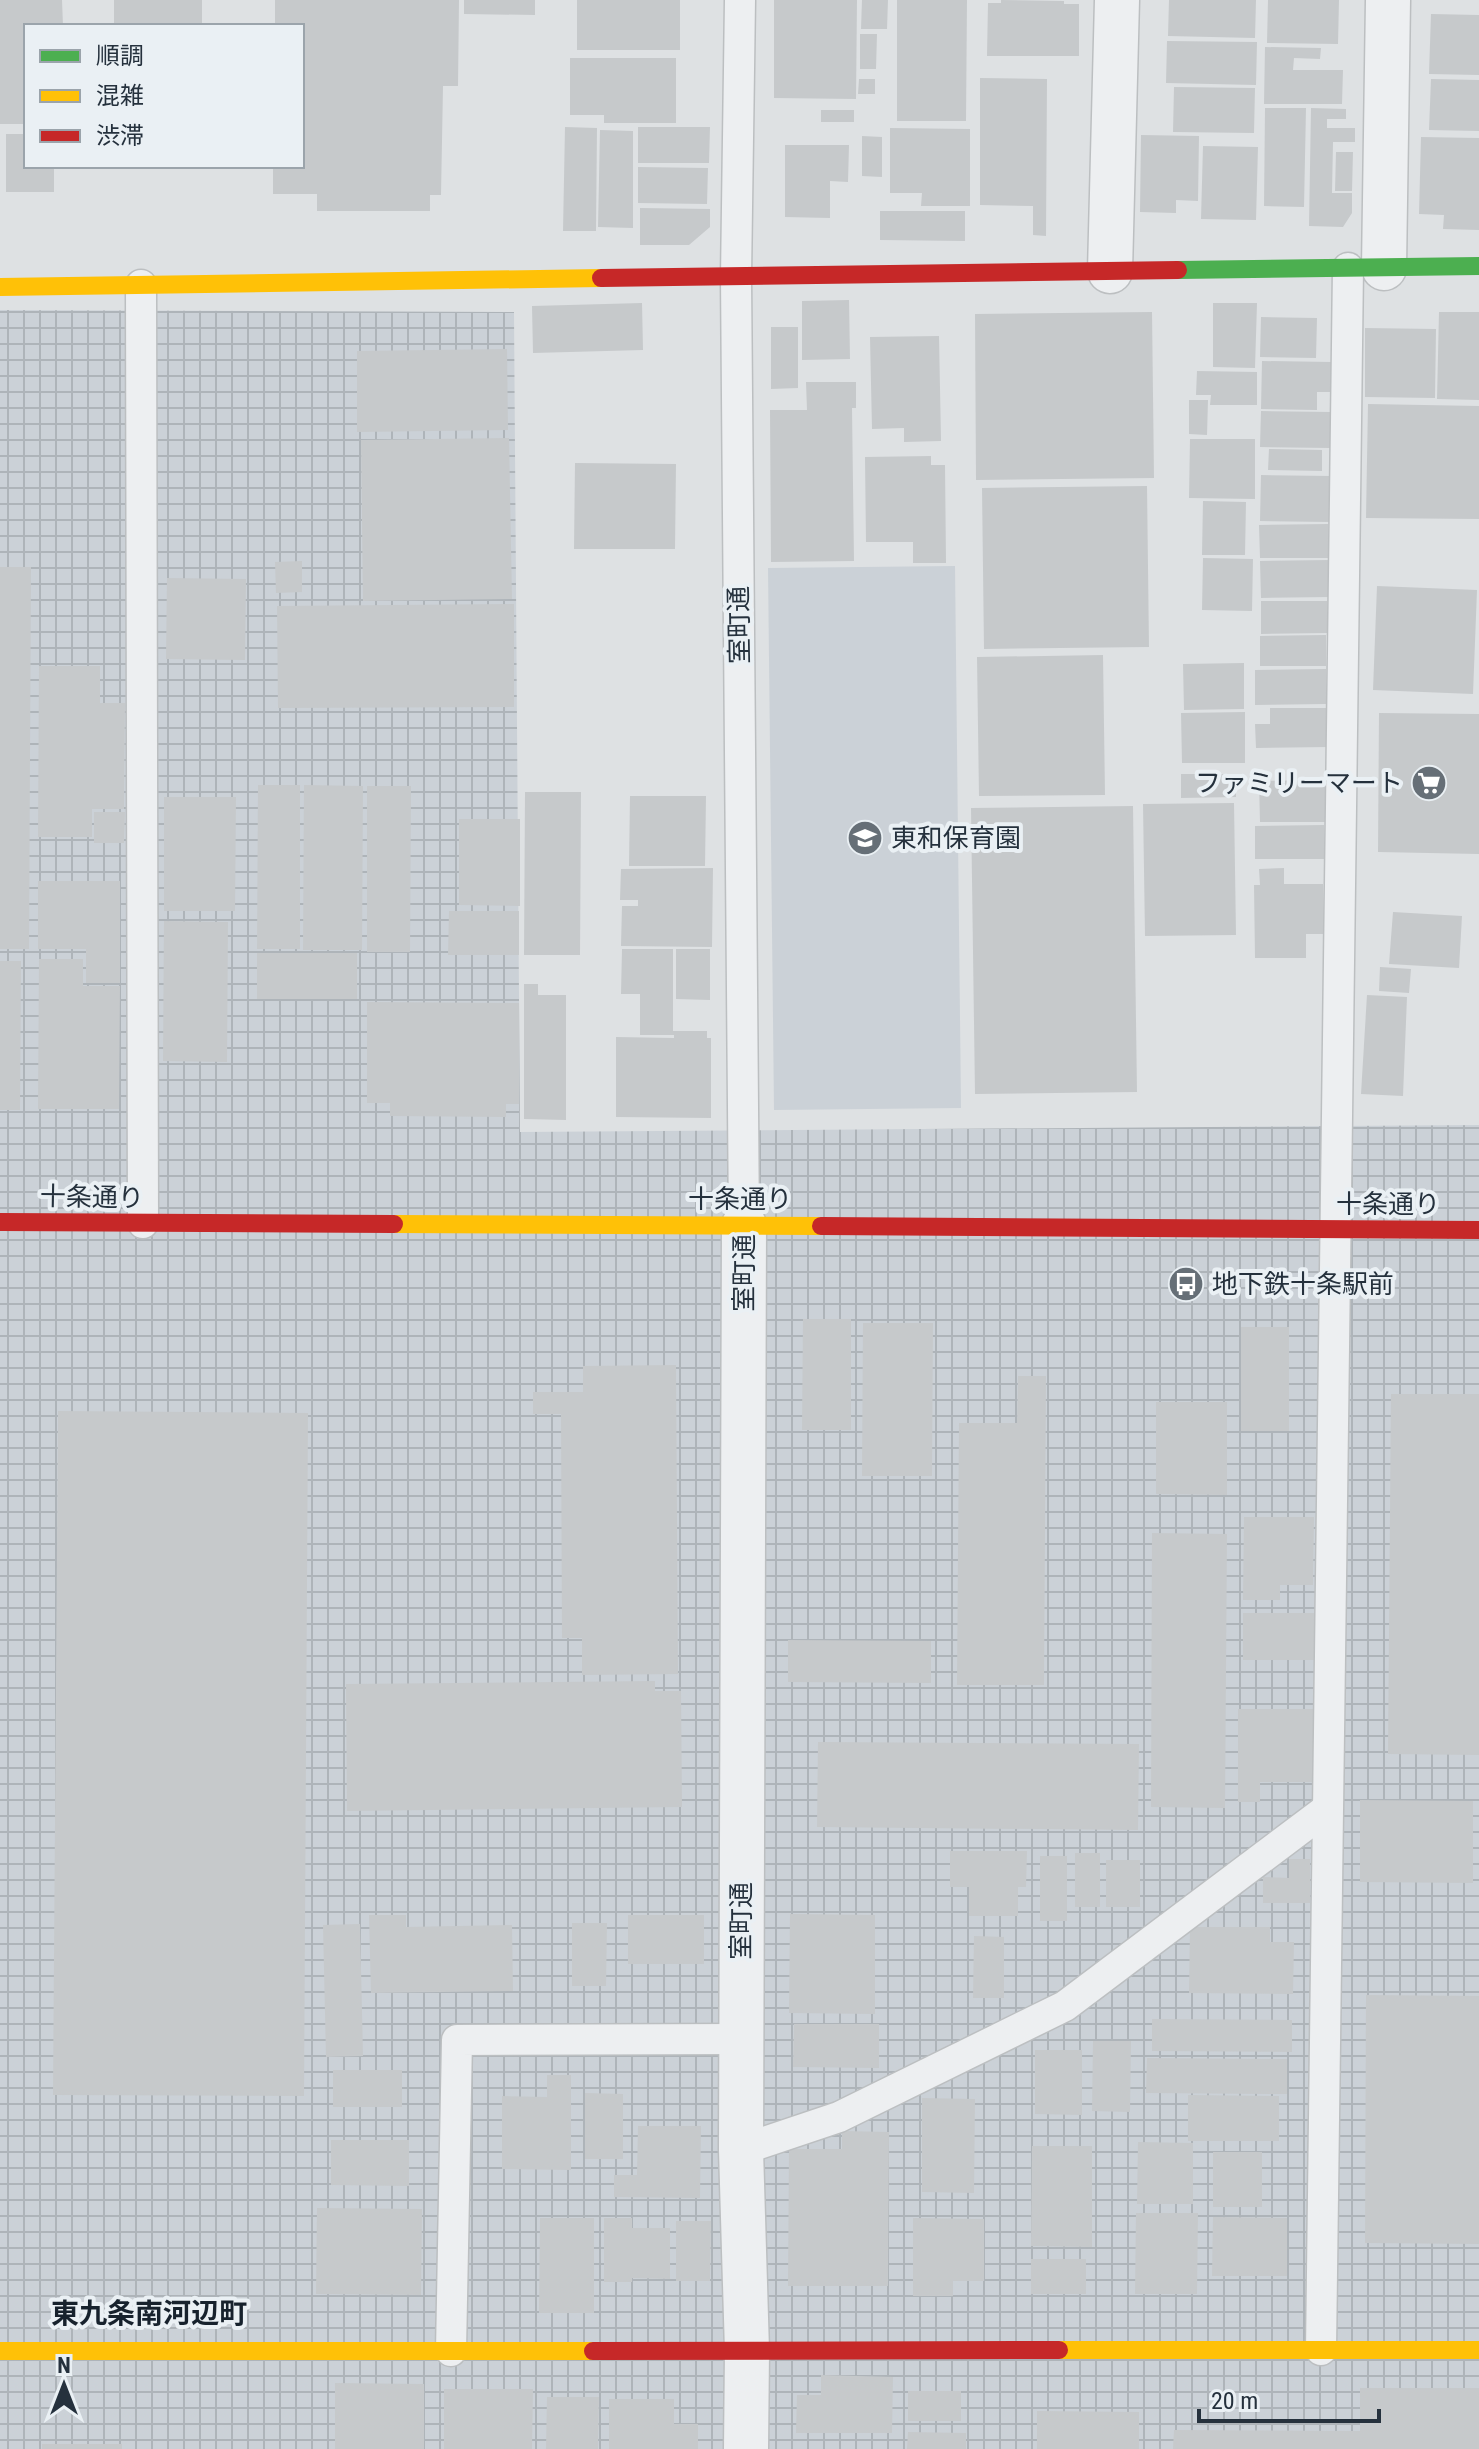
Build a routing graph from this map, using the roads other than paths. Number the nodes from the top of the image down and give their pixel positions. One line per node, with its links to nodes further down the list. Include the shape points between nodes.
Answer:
1 (740, 0): 7 (lane, 室町通)
2 (1117, 0): 6 (street)
3 (1388, 0): 5 (street)
4 (1479, 266): 5 (street)
5 (1366, 268): 6 (street); 13 (lane)
6 (1110, 271): 7 (street)
7 (736, 277): 8 (street); 12 (lane, 室町通)
8 (141, 285): 9 (street); 11 (lane)
9 (0, 287)
10 (0, 1222): 11 (street, 十条通り)
11 (143, 1223): 12 (street, 十条通り)
12 (744, 1225): 13 (street, 十条通り); 16 (street, 室町通)
13 (1336, 1229): 14 (street, 十条通り); 15 (lane)
14 (1479, 1230)
15 (1327, 1809): 17 (lane, via 1065,2006 839,2117); 18 (lane)
16 (741, 2039): 17 (street, 室町通); 21 (lane, via 457,2040)
17 (741, 2150): 22 (street, 室町通)
18 (1321, 2350): 19 (street); 22 (street)
19 (1479, 2350)
20 (0, 2351): 21 (street)
21 (451, 2351): 22 (street)
22 (747, 2351): 23 (street, 室町通)
23 (746, 2449)

